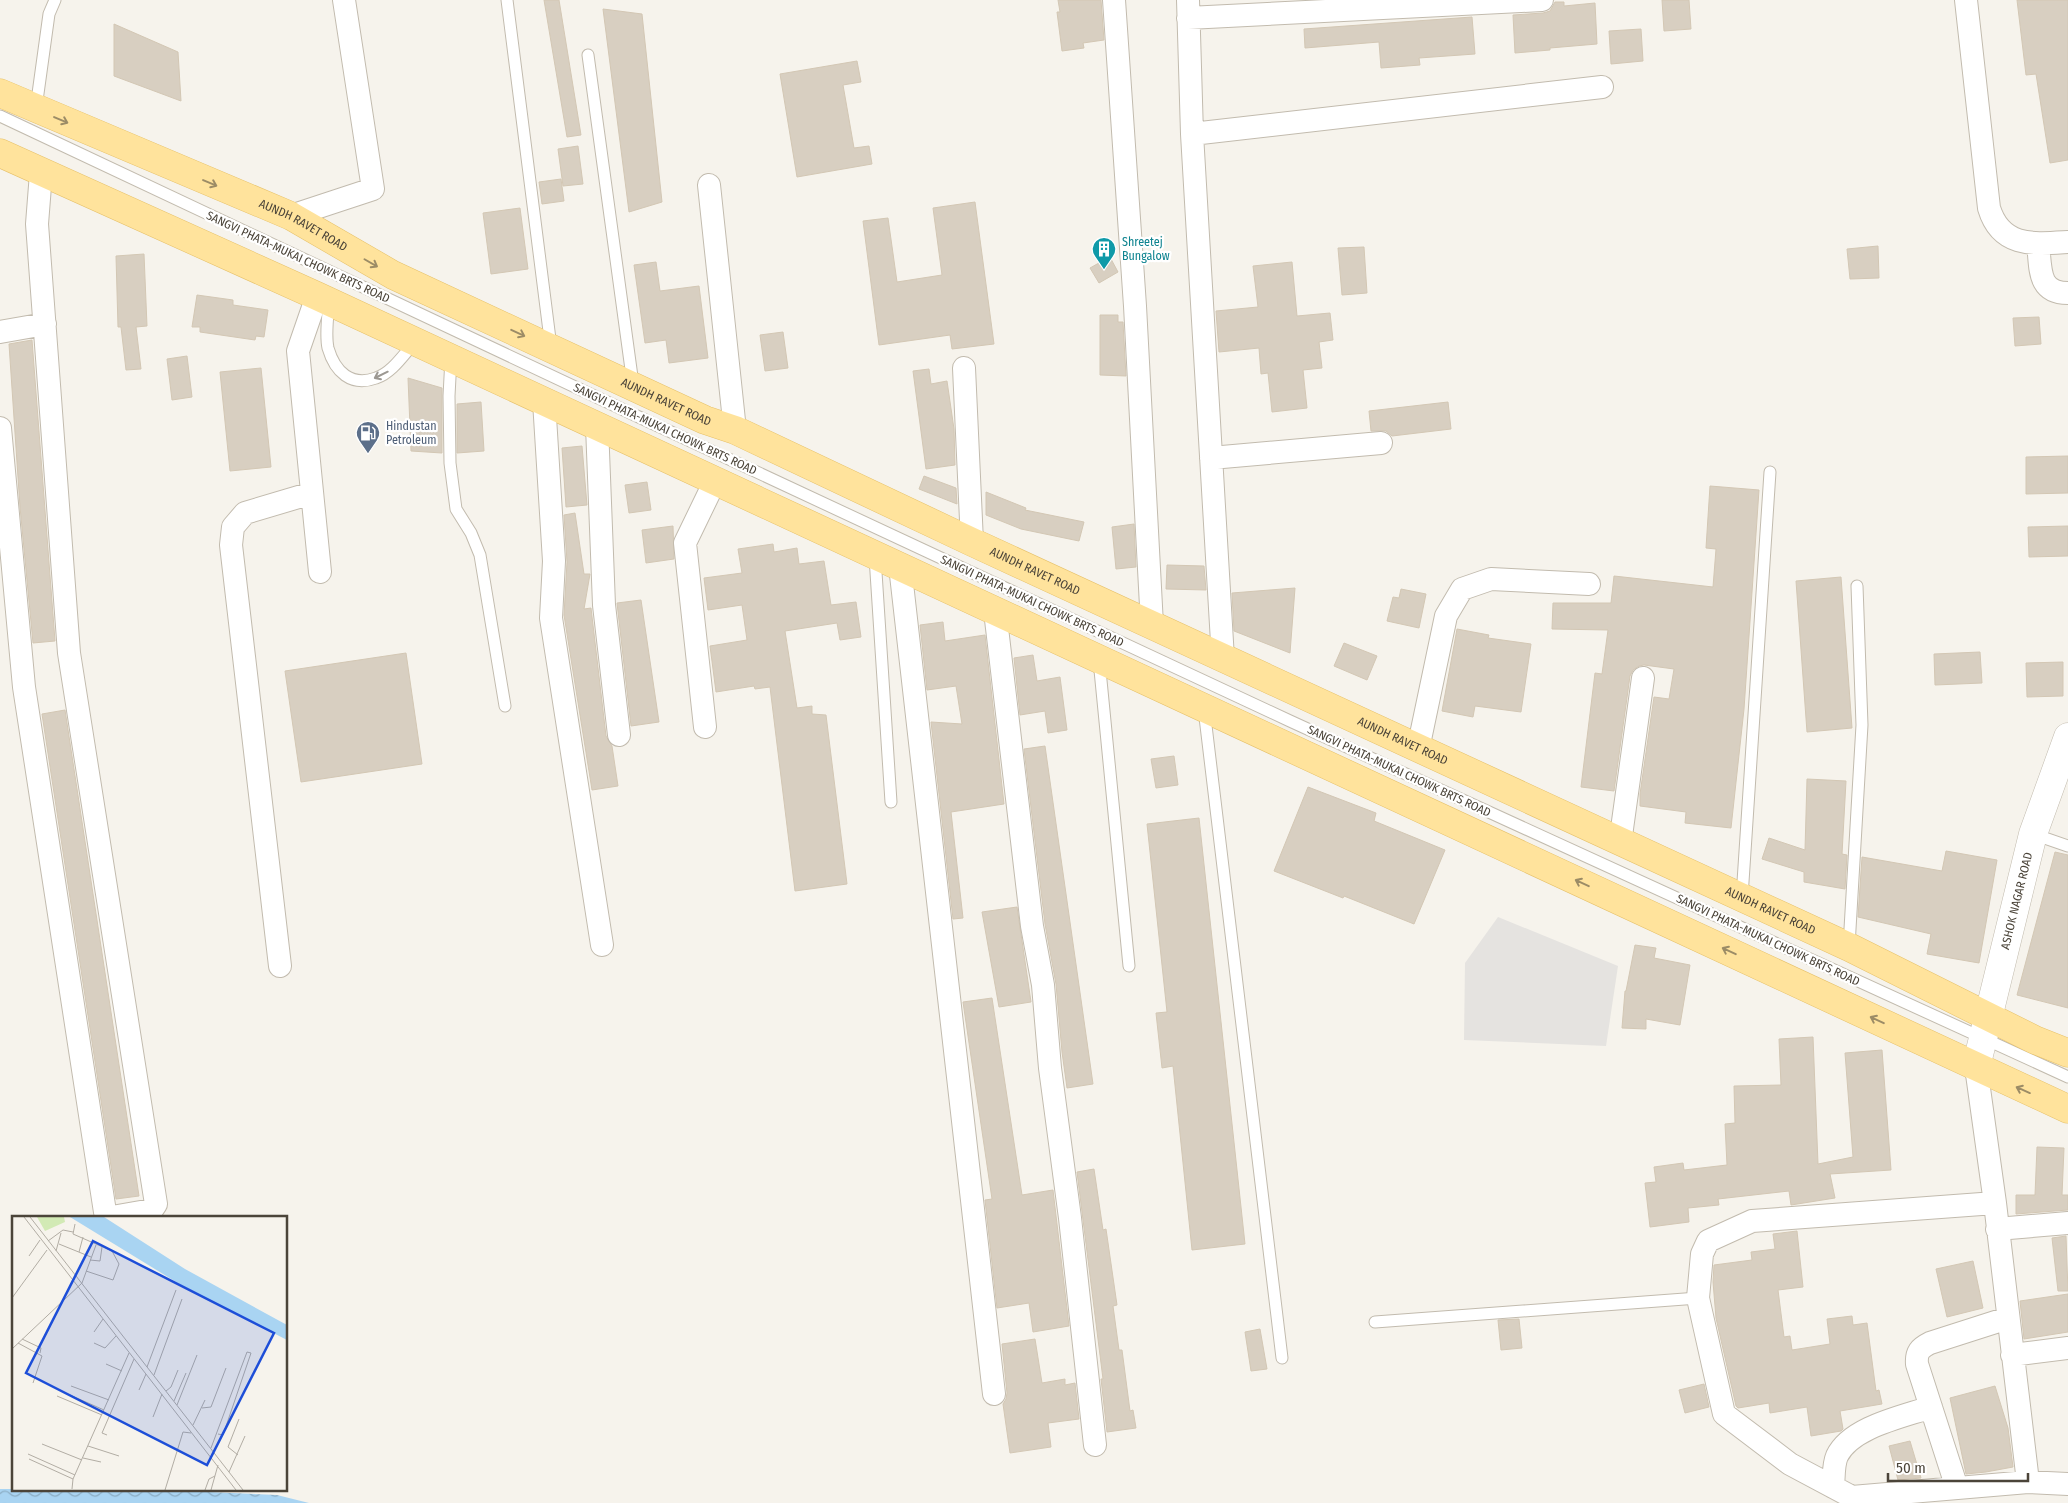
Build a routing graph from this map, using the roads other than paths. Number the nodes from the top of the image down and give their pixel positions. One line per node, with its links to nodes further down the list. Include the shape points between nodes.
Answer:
1 (55, 0): 11 (lane, via 48,14)
2 (344, 0): 17 (street, via 373,189)
3 (507, 0): 25 (lane)
4 (1114, 0): 45 (street, via 1136,306)
5 (1542, 0): 7 (street)
6 (1966, 0): 19 (street, via 1992,219 2008,236)
7 (1188, 9): 13 (street)
8 (588, 54): 28 (lane)
9 (1602, 87): 13 (street)
10 (0, 93): 11 (main road, AUNDH RAVET ROAD)
11 (36, 110): 17 (main road, AUNDH RAVET ROAD, one-way to 17)
12 (0, 116): 64 (lane, SANGVI PHATA-MUKAI CHOWK BRTS ROAD, via 1282,717)
13 (1192, 134): 34 (street)
14 (0, 152): 15 (main road)
15 (41, 173): 21 (main road); 22 (street, via 37,224)
16 (709, 185): 32 (street)
17 (290, 216): 25 (main road, AUNDH RAVET ROAD, one-way to 25, via 393,275)
18 (2068, 242): 19 (street)
19 (2038, 244): 20 (street, via 2045,285 2052,291)
20 (2068, 293)
21 (323, 299): 24 (main road); 24 (lane, one-way to 21, via 388,371 376,378 358,381 347,378 328,347); 37 (street, via 298,351)
22 (45, 324): 23 (street); 71 (street, via 69,653 156,1204 152,1210)
23 (0, 332)
24 (416, 342): 26 (main road)
25 (551, 348): 28 (main road, AUNDH RAVET ROAD)
26 (451, 358): 29 (main road); 49 (lane, via 450,463 456,509 480,555)
27 (964, 368): 38 (street)
28 (633, 386): 32 (main road, AUNDH RAVET ROAD, via 705,420)
29 (544, 401): 30 (main road); 60 (street, via 554,561 550,618)
30 (597, 426): 36 (main road); 52 (street, via 604,605)
31 (0, 428): 70 (street, via 24,687)
32 (735, 430): 38 (main road, AUNDH RAVET ROAD)
33 (1381, 443): 34 (street)
34 (1211, 458): 46 (street)
35 (1770, 472): 59 (lane)
36 (714, 481): 39 (main road); 51 (street, via 686,543)
37 (312, 493): 41 (street); 62 (street, via 245,513 233,527 231,544)
38 (972, 542): 45 (main road, AUNDH RAVET ROAD)
39 (875, 555): 40 (main road); 55 (lane)
40 (900, 566): 44 (main road); 80 (street)
41 (320, 572)
42 (1590, 584): 54 (street, via 1492,579 1462,589 1446,616)
43 (1857, 586): 61 (lane, via 1862,725)
44 (995, 611): 47 (main road); 82 (street, via 1032,926 1043,985)
45 (1152, 626): 46 (main road, AUNDH RAVET ROAD)
46 (1223, 658): 54 (main road, AUNDH RAVET ROAD)
47 (1099, 659): 50 (main road); 63 (lane)
48 (1643, 678): 57 (street)
49 (505, 706)
50 (1204, 708): 66 (main road, one-way to 50); 79 (lane)
51 (705, 727)
52 (619, 736)
53 (2068, 736): 56 (street, ASHOK NAGAR ROAD)
54 (1418, 749): 57 (main road, AUNDH RAVET ROAD)
55 (891, 802)
56 (2033, 834): 58 (lane); 64 (street, ASHOK NAGAR ROAD)
57 (1620, 843): 59 (main road, AUNDH RAVET ROAD)
58 (2068, 846)
59 (1742, 900): 61 (main road, AUNDH RAVET ROAD)
60 (602, 945)
61 (1849, 947): 64 (main road, AUNDH RAVET ROAD)
62 (280, 966)
63 (1129, 966)
64 (1987, 1028): 65 (main road, AUNDH RAVET ROAD); 66 (street, ASHOK NAGAR ROAD); 67 (lane, SANGVI PHATA-MUKAI CHOWK BRTS ROAD)
65 (2068, 1053)
66 (1976, 1067): 68 (main road, one-way to 66); 69 (street)
67 (2068, 1077)
68 (2068, 1109)
69 (1994, 1203): 73 (street); 74 (street, via 1752,1220 1708,1241 1702,1254)
70 (107, 1216)
71 (118, 1216)
72 (2068, 1223): 73 (street)
73 (1998, 1228): 75 (street)
74 (1698, 1298): 76 (lane); 85 (street, via 1724,1414 1790,1464)
75 (2008, 1318): 78 (street); 81 (street, via 1920,1348 1916,1355 1917,1364)
76 (1375, 1322)
77 (2068, 1348): 78 (street)
78 (2012, 1355): 83 (street)
79 (1282, 1358)
80 (994, 1394)
81 (1931, 1406): 85 (street, via 1864,1430 1848,1442 1836,1457); 86 (street)
82 (1095, 1445)
83 (2028, 1482): 84 (street); 86 (street)
84 (2068, 1484)
85 (1833, 1487): 86 (street, via 1852,1498)
86 (1957, 1488)

